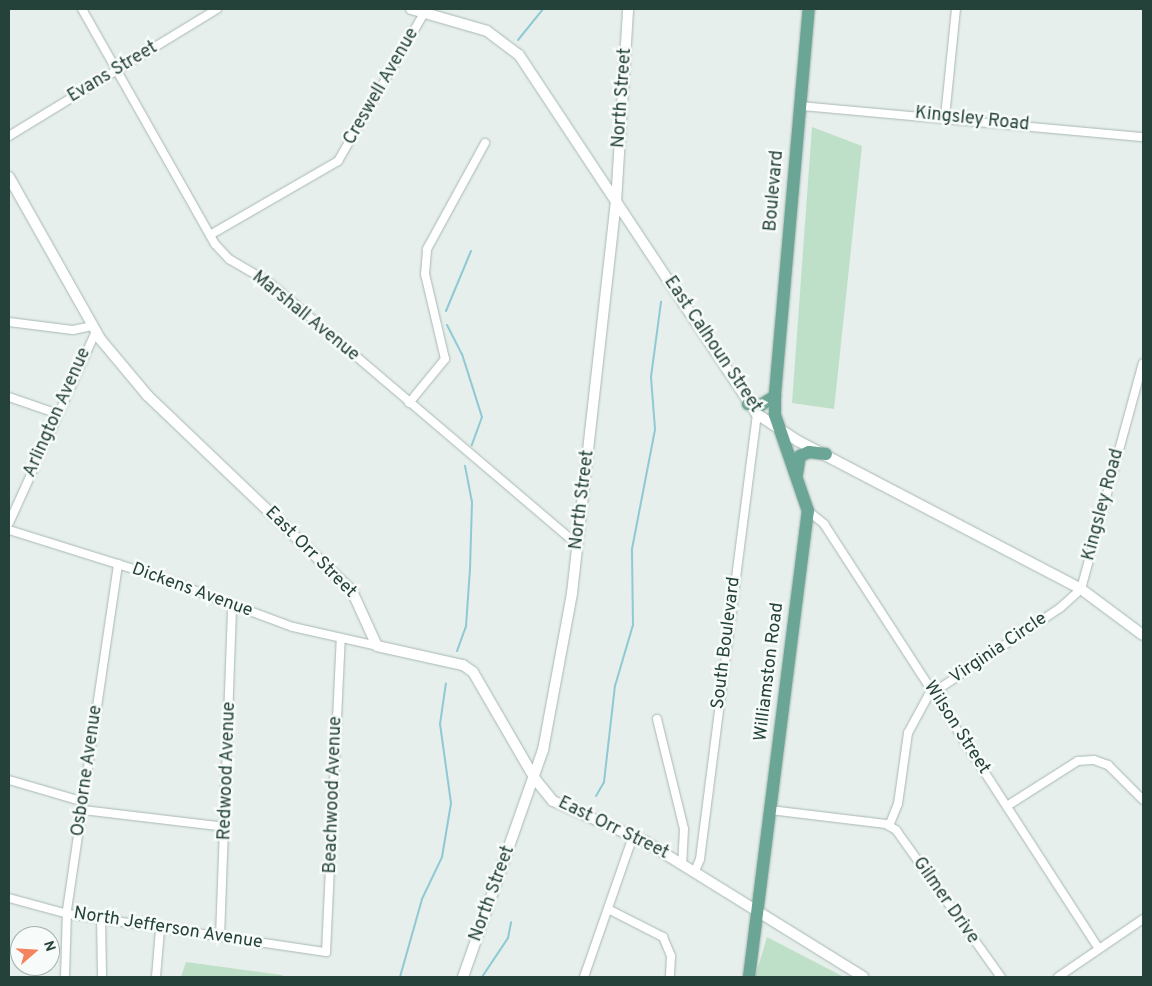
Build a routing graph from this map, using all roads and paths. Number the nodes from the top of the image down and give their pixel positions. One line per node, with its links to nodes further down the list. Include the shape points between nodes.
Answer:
1 (82, 9): 8 (street, Marshall Avenue)
2 (217, 9): 8 (street, Evans Street)
3 (412, 9): 7 (street, East Calhoun Street)
4 (628, 9): 15 (street, North Street)
5 (809, 9): 9 (main road, Boulevard)
6 (956, 9): 10 (street)
7 (424, 13): 15 (street, East Calhoun Street, via 487,31 506,41 532,71); 16 (street, Creswell Avenue, via 338,161)
8 (118, 70): 11 (street, Evans Street); 16 (street, Marshall Avenue)
9 (800, 106): 10 (street, Kingsley Road); 20 (main road, Boulevard)
10 (945, 117): 12 (street, Kingsley Road)
11 (9, 136)
12 (1143, 137)
13 (485, 144): 23 (street, via 427,249 425,274 445,359)
14 (9, 177): 18 (street, East Orr Street)
15 (616, 202): 24 (street, East Calhoun Street); 33 (street, North Street)
16 (210, 235): 23 (street, Marshall Avenue, via 229,259 270,283)
17 (9, 322): 18 (street, via 73,330)
18 (94, 329): 25 (street, Arlington Avenue); 39 (street, East Orr Street, via 147,395 352,591)
19 (1143, 363): 35 (street, Kingsley Road)
20 (776, 377): 21 (main road, Williamston Road)
21 (775, 396): 24 (main road, via 761,405); 27 (main road, Williamston Road)
22 (9, 397): 25 (street)
23 (409, 402): 33 (street, Marshall Avenue)
24 (748, 404): 26 (street, East Calhoun Street)
25 (58, 414): 31 (street, Arlington Avenue)
26 (757, 414): 27 (street, East Calhoun Street); 52 (street, South Boulevard, via 700,859)
27 (779, 430): 28 (street, East Calhoun Street); 29 (main road, Williamston Road)
28 (826, 454): 29 (main road, via 809,452 800,456); 35 (street, East Calhoun Street)
29 (798, 477): 30 (main road, Williamston Road)
30 (808, 511): 40 (street, Wilson Street, via 824,524); 47 (main road, Williamston Road)
31 (9, 523)
32 (9, 530): 34 (street, Dickens Avenue)
33 (578, 545): 42 (street, North Street)
34 (118, 564): 36 (street, Dickens Avenue); 45 (street, Osborne Avenue)
35 (1081, 589): 37 (street, East Calhoun Street); 40 (street, Virginia Circle, via 1060,608)
36 (232, 605): 38 (street, Dickens Avenue); 49 (street, Redwood Avenue)
37 (1143, 635)
38 (341, 639): 39 (street, Dickens Avenue); 61 (street, Beachwood Avenue)
39 (377, 646): 42 (street, East Orr Street, via 463,665 473,672)
40 (933, 693): 46 (street, Wilson Street); 48 (street, Virginia Circle, via 908,733 898,804)
41 (657, 719): 51 (street, via 684,829)
42 (535, 779): 50 (street, East Orr Street, via 560,805); 66 (street, North Street)
43 (9, 780): 45 (street)
44 (1143, 800): 46 (street, via 1108,766 1094,760 1078,761)
45 (83, 806): 49 (street); 55 (street, Osborne Avenue)
46 (1006, 806): 62 (street, Wilson Street)
47 (770, 810): 48 (street); 56 (main road, Williamston Road)
48 (889, 826): 71 (street, Gilmer Drive)
49 (226, 827): 60 (street, Redwood Avenue)
50 (633, 836): 51 (street, East Orr Street); 54 (street)
51 (682, 863): 52 (street, East Orr Street)
52 (695, 871): 56 (street, East Orr Street)
53 (9, 898): 55 (street, North Jefferson Avenue)
54 (608, 909): 67 (street); 68 (street, via 663,937 671,956)
55 (68, 914): 57 (street, North Jefferson Avenue); 63 (street, Osborne Avenue)
56 (757, 914): 69 (main road, Williamston Road); 70 (street, East Orr Street)
57 (101, 918): 59 (street, North Jefferson Avenue); 64 (street)
58 (1143, 919): 62 (street)
59 (160, 929): 60 (street, North Jefferson Avenue); 65 (street)
60 (220, 937): 61 (street, North Jefferson Avenue, via 317,953)
61 (327, 950)
62 (1099, 950): 72 (street)
63 (65, 977)
64 (102, 977)
65 (156, 977)
66 (463, 977)
67 (584, 977)
68 (670, 977)
69 (749, 977)
70 (863, 977)
71 (1001, 977)
72 (1058, 977)

